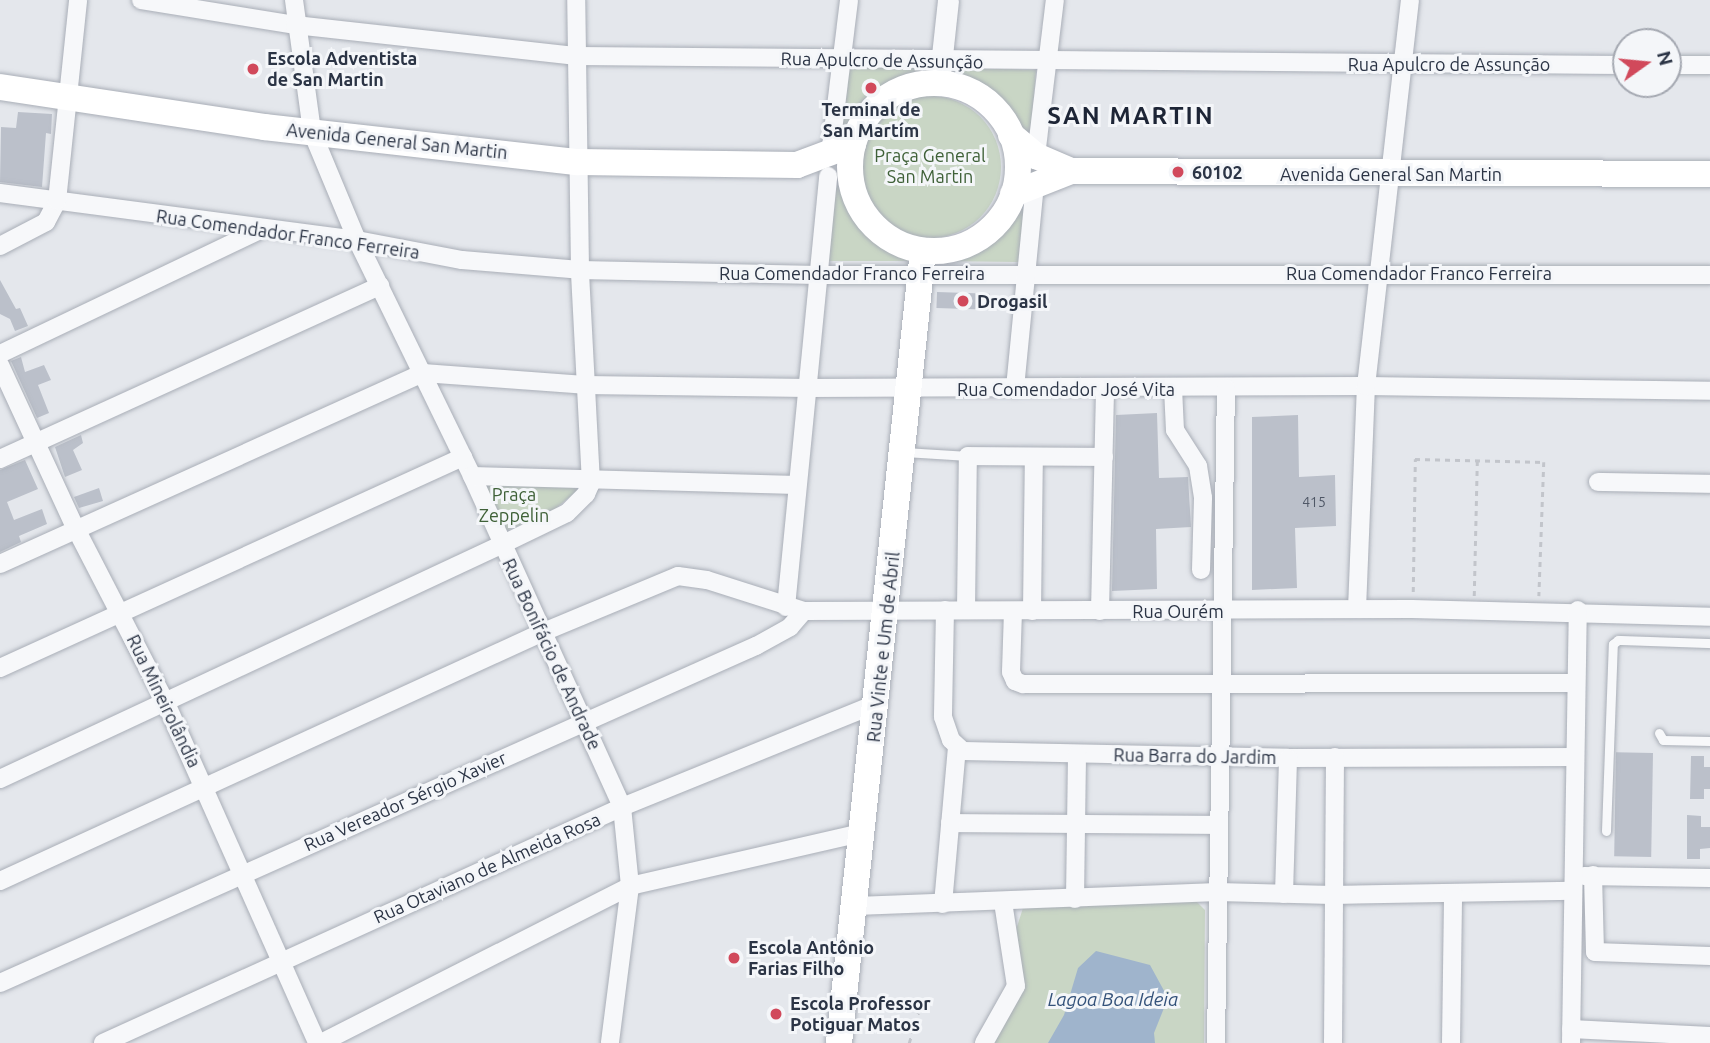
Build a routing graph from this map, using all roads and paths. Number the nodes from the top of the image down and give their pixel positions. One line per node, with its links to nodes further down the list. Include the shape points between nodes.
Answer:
1 (78, 0): 19 (street)
2 (141, 0): 9 (street, Rua Apulcro de Assunção)
3 (294, 0): 9 (street, Rua Bonifácio de Andrade)
4 (576, 0): 10 (street)
5 (849, 0): 11 (street)
6 (948, 0): 17 (street)
7 (1055, 0): 12 (street)
8 (1410, 0): 13 (street)
9 (295, 25): 10 (street, Rua Apulcro de Assunção); 20 (street, Rua Bonifácio de Andrade)
10 (577, 56): 11 (street, Rua Apulcro de Assunção); 24 (street)
11 (841, 60): 17 (street, Rua Apulcro de Assunção); 23 (street)
12 (1047, 61): 13 (street, Rua Apulcro de Assunção); 17 (street, Rua Apulcro de Assunção); 22 (street)
13 (1402, 65): 14 (street, Rua Apulcro de Assunção); 27 (street)
14 (1612, 65)
15 (1682, 65): 16 (street)
16 (1710, 65)
17 (940, 72): 21 (main road, via 996,111); 23 (main road, via 885,98)
18 (0, 87): 19 (main road, Avenida General San Martin)
19 (66, 94): 20 (main road, Avenida General San Martin); 31 (street)
20 (312, 132): 24 (main road, Avenida General San Martin); 33 (street, Rua Bonifácio de Andrade)
21 (1011, 135): 22 (main road, Avenida General San Martin); 28 (main road)
22 (1036, 156): 25 (main road, Avenida General San Martin)
23 (837, 158): 24 (main road, Avenida General San Martin, via 797,165); 30 (main road, Avenida General San Martin); 30 (main road, via 850,171); 39 (street)
24 (578, 162): 36 (street)
25 (1071, 171): 27 (main road, Avenida General San Martin); 28 (main road, Avenida General San Martin)
26 (1710, 174): 27 (main road, Avenida General San Martin)
27 (1391, 175): 38 (street)
28 (1024, 190): 35 (main road, via 978,239); 37 (street)
29 (0, 193): 31 (street, Rua Comendador Franco Ferreira)
30 (856, 197): 35 (main road, via 872,224)
31 (57, 201): 32 (street, Rua Comendador Franco Ferreira); 34 (street, via 46,222)
32 (263, 229): 33 (street, Rua Comendador Franco Ferreira); 42 (street)
33 (357, 240): 36 (street, Rua Comendador Franco Ferreira, via 462,260); 41 (street, Rua Bonifácio de Andrade)
34 (0, 246)
35 (922, 263): 37 (street, Rua Comendador Franco Ferreira); 39 (street, Rua Comendador Franco Ferreira); 52 (main road, Rua Vinte e Um de Abril)
36 (580, 270): 39 (street, Rua Comendador Franco Ferreira); 45 (street)
37 (1027, 273): 38 (street, Rua Comendador Franco Ferreira); 48 (street)
38 (1380, 273): 40 (street, Rua Comendador Franco Ferreira); 46 (street)
39 (818, 275): 47 (street)
40 (1710, 275)
41 (380, 286): 44 (street, Rua Bonifácio de Andrade); 54 (street)
42 (0, 354)
43 (0, 365): 54 (street, Rua Mineirolândia)
44 (424, 373): 45 (street, Rua Comendador José Vita); 57 (street, Rua Bonifácio de Andrade); 67 (street)
45 (585, 385): 47 (street, Rua Comendador José Vita); 63 (street)
46 (1366, 386): 51 (street, Rua Comendador José Vita); 53 (street, Rua Comendador José Vita); 72 (street)
47 (808, 388): 52 (street, Rua Comendador José Vita); 66 (street)
48 (1015, 388): 49 (street, Rua Comendador José Vita); 52 (street, Rua Comendador José Vita)
49 (1105, 388): 50 (street, Rua Comendador José Vita); 59 (street)
50 (1173, 388): 51 (street, Rua Comendador José Vita); 70 (street, via 1175,429 1198,466 1203,498)
51 (1226, 388): 84 (street)
52 (909, 389): 55 (main road, Rua Vinte e Um de Abril)
53 (1710, 391)
54 (34, 443): 60 (street); 67 (street, Rua Mineirolândia)
55 (903, 452): 56 (lane); 80 (main road, Rua Vinte e Um de Abril)
56 (968, 456): 58 (street); 75 (street)
57 (463, 457): 62 (street, Rua Bonifácio de Andrade); 85 (street)
58 (1034, 457): 59 (street); 82 (street)
59 (1104, 457): 83 (street)
60 (0, 458)
61 (1477, 461): 73 (path, via 1415,459); 76 (path); 77 (path, via 1544,462)
62 (472, 476): 63 (street); 68 (street, Rua Bonifácio de Andrade)
63 (591, 482): 66 (street); 68 (street, via 573,509)
64 (1598, 482): 65 (street)
65 (1710, 484)
66 (797, 485): 71 (street)
67 (75, 527): 69 (street); 85 (street, Rua Mineirolândia)
68 (501, 545): 87 (street, Rua Bonifácio de Andrade); 92 (street)
69 (0, 564)
70 (1201, 570)
71 (786, 607): 79 (street, Rua Ourém); 87 (street, Rua Ourém, via 691,576 653,584)
72 (1357, 609): 73 (street, Rua Ourém); 84 (street, Rua Ourém)
73 (1412, 609): 76 (street, Rua Ourém)
74 (944, 610): 75 (street, Rua Ourém); 80 (street, Rua Ourém); 97 (street, via 943,717)
75 (965, 610): 81 (street, Rua Ourém)
76 (1474, 610): 77 (street, Rua Ourém)
77 (1539, 610): 78 (street, Rua Ourém)
78 (1578, 610): 86 (street, Rua Ourém); 90 (street)
79 (804, 611): 80 (street, Rua Ourém); 94 (street, Rua Vereador Sérgio Xavier, via 790,627 756,646)
80 (887, 611): 93 (main road, Rua Vinte e Um de Abril)
81 (1013, 611): 82 (street, Rua Ourém); 91 (street, via 1011,673 1018,683)
82 (1032, 611): 83 (street, Rua Ourém)
83 (1100, 611): 84 (street, Rua Ourém)
84 (1224, 611): 91 (street)
85 (121, 613): 89 (street); 92 (street, Rua Mineirolândia)
86 (1710, 617)
87 (541, 633): 94 (street, Rua Bonifácio de Andrade); 104 (street, Rua Ourém)
88 (1710, 643): 109 (lane, via 1618,640 1613,644)
89 (0, 668)
90 (1576, 683): 91 (street); 101 (street)
91 (1221, 684): 99 (street)
92 (165, 701): 103 (street); 104 (street, Rua Mineirolândia)
93 (876, 704): 105 (street, Rua Otaviano de Almeida Rosa); 110 (main road, Rua Vinte e Um de Abril)
94 (583, 721): 105 (street, Rua Bonifácio de Andrade); 111 (street, Rua Vereador Sérgio Xavier)
95 (1658, 733): 96 (lane, via 1663,740)
96 (1710, 741)
97 (957, 747): 98 (street, Rua Barra do Jardim, via 972,752); 106 (street)
98 (1077, 754): 99 (street, Rua Barra do Jardim); 107 (street)
99 (1220, 755): 102 (street, Rua Barra do Jardim); 108 (street)
100 (1335, 757): 101 (street, Rua Barra do Jardim); 102 (street, Rua Barra do Jardim); 120 (street)
101 (1575, 757): 115 (street)
102 (1288, 758): 119 (street)
103 (0, 779)
104 (206, 789): 111 (street, Rua Mineirolândia); 114 (street, Rua Ourém)
105 (622, 807): 116 (street, Rua Bonifácio de Andrade); 126 (street, Rua Otaviano de Almeida Rosa)
106 (950, 823): 107 (street); 123 (street)
107 (1075, 824): 108 (street); 121 (street)
108 (1219, 825): 117 (street)
109 (1606, 831)
110 (862, 833): 116 (street); 124 (main road, Rua Vinte e Um de Abril)
111 (243, 872): 126 (street, Rua Mineirolândia); 127 (street, Rua Vereador Sérgio Xavier)
112 (1593, 875): 113 (street); 115 (street); 125 (street, via 1595,952)
113 (1710, 877)
114 (0, 881)
115 (1573, 883): 118 (street); 129 (street)
116 (630, 886): 132 (street); 133 (street, Rua Bonifácio de Andrade)
117 (1218, 892): 119 (street); 121 (street); 137 (street)
118 (1453, 893): 120 (street); 139 (street)
119 (1284, 894): 120 (street)
120 (1332, 895): 138 (street)
121 (1075, 899): 122 (street)
122 (1003, 902): 123 (street); 136 (street, via 1016,986)
123 (943, 904): 124 (street)
124 (856, 906): 134 (main road, Rua Vinte e Um de Abril)
125 (1710, 956)
126 (281, 960): 131 (street, Rua Otaviano de Almeida Rosa); 132 (street, Rua Mineirolândia)
127 (0, 983)
128 (918, 1013): 135 (path)
129 (1571, 1036): 130 (street)
130 (1700, 1038)
131 (103, 1043)
132 (319, 1043)
133 (610, 1043)
134 (839, 1043)
135 (909, 1043)
136 (984, 1043)
137 (1216, 1043)
138 (1333, 1043)
139 (1451, 1043)

